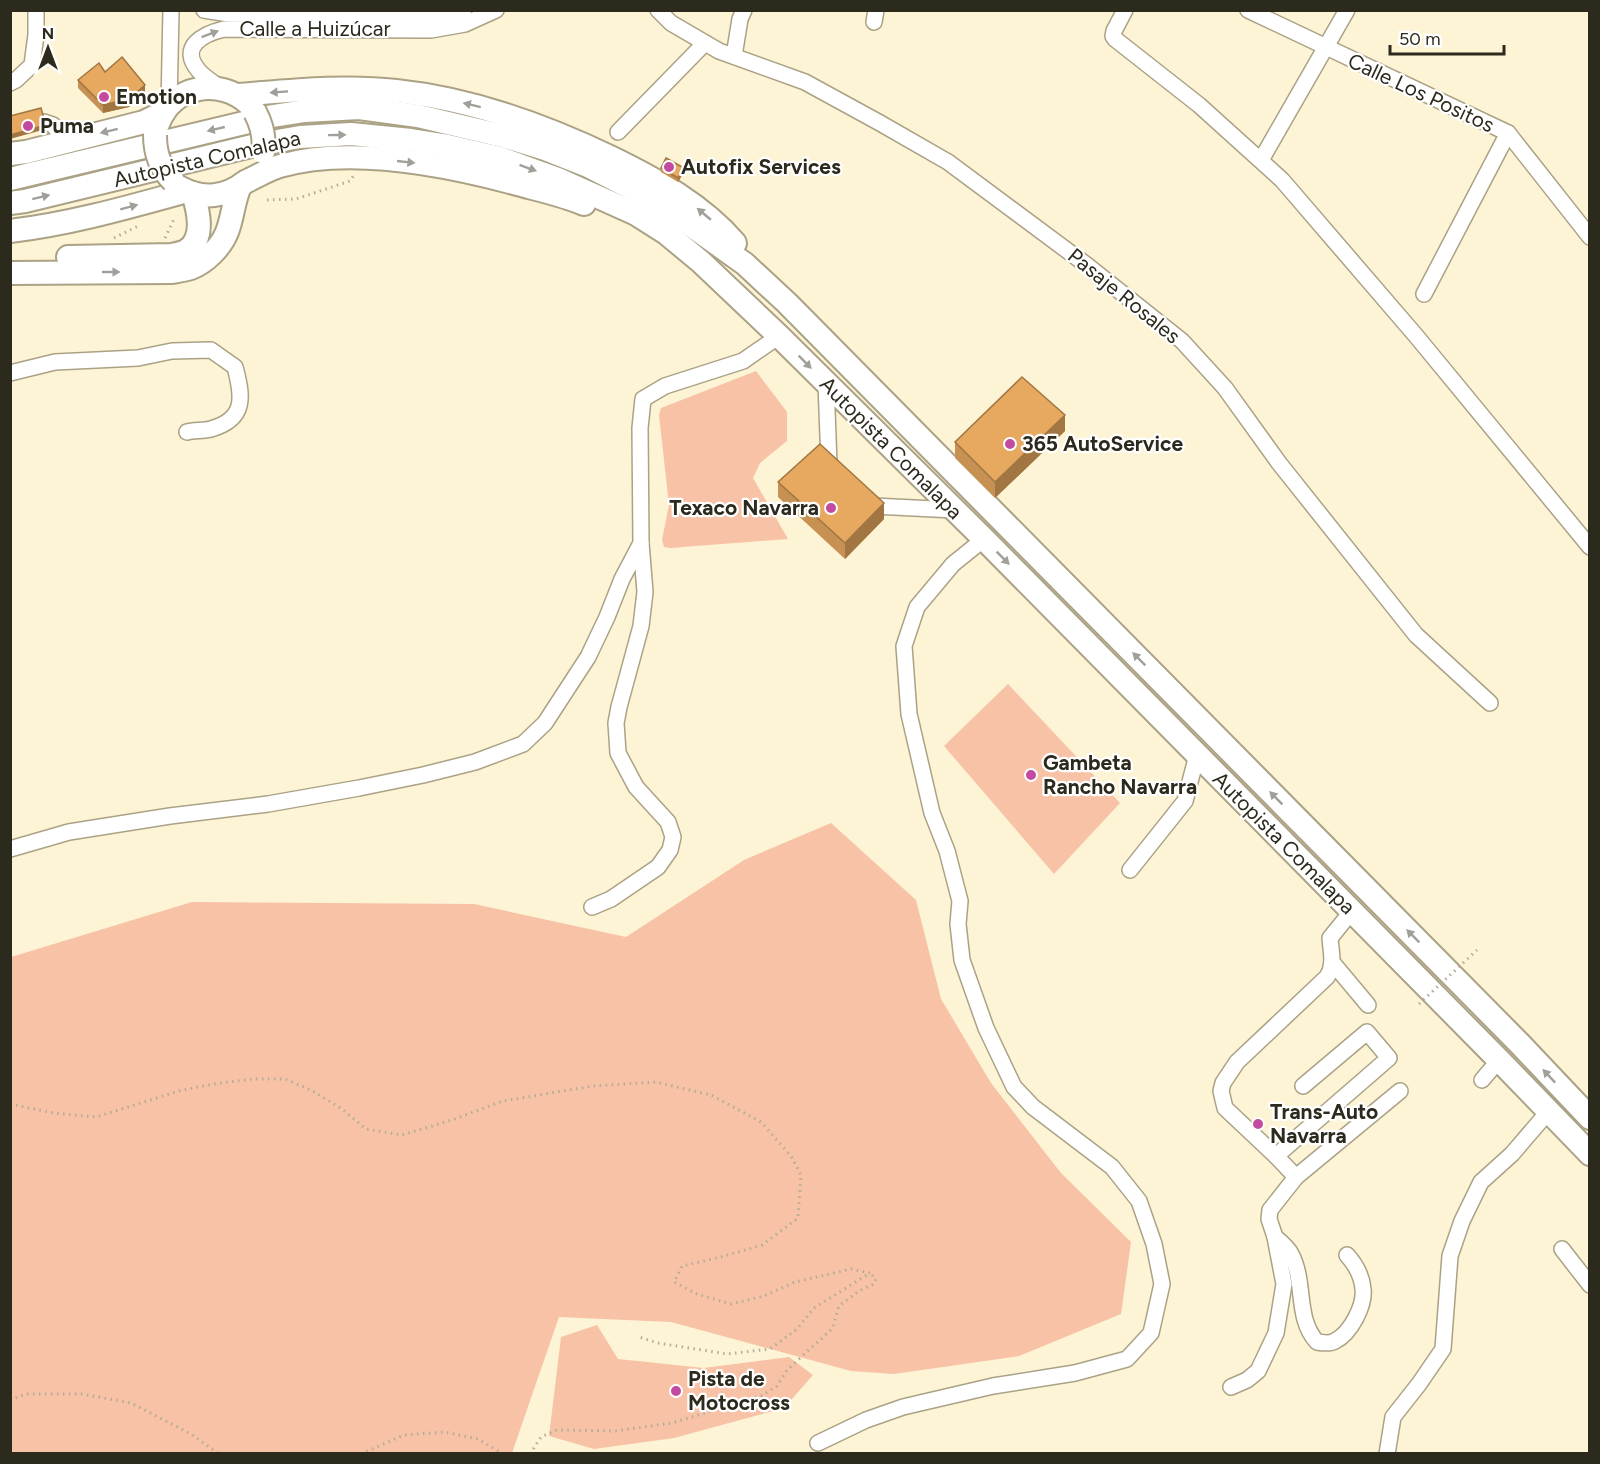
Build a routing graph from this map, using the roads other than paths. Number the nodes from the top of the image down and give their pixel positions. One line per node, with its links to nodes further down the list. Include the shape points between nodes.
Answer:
1 (36, 10): 16 (street, via 32,65)
2 (171, 10): 18 (street)
3 (204, 10): 11 (street, Calle a Huizúcar, via 229,14)
4 (464, 10): 11 (street, Calle a Huizúcar, via 427,19)
5 (496, 10): 12 (street, Calle a Huizúcar)
6 (658, 10): 13 (street, Pasaje Rosales)
7 (744, 10): 15 (street)
8 (1125, 10): 24 (street, via 1114,31 1115,39)
9 (1248, 10): 14 (street, Calle Los Positos)
10 (1347, 10): 14 (street)
11 (357, 14)
12 (484, 14): 17 (street, Calle a Huizúcar, one-way to 12, via 200,73 191,58 198,39 216,31 431,30 455,26)
13 (705, 44): 15 (street, Pasaje Rosales); 20 (street)
14 (1325, 48): 21 (street, Calle Los Positos); 24 (street)
15 (734, 56): 47 (street, Pasaje Rosales, via 805,82 948,162 1182,341 1225,388 1279,463 1416,635)
16 (10, 83)
17 (230, 92): 18 (highway, via 206,87 189,91); 26 (highway, bridge, via 250,106 262,128 263,152 257,168); 34 (highway, one-way to 17, via 729,237 676,193 637,170 523,119 395,90)
18 (166, 109): 22 (highway, one-way to 22, via 144,122); 27 (highway, bridge, via 155,144 167,175)
19 (44, 122): 22 (street)
20 (618, 132)
21 (1508, 134): 30 (street, Calle Los Positos); 33 (street)
22 (68, 141): 23 (highway)
23 (10, 154)
24 (1261, 160): 44 (street, via 1409,329)
25 (10, 178): 34 (highway, Autopista Comalapa, one-way to 25, via 745,264 671,211 588,166 503,136 418,116 358,108 306,111)
26 (244, 183): 27 (highway, via 226,193 209,196); 32 (highway, one-way to 26, via 172,272 191,268 208,258 222,242 234,199); 35 (highway, one-way to 35, via 278,166 348,157 466,170 578,202 647,239)
27 (184, 188): 29 (highway, one-way to 27, via 141,204); 31 (highway, via 199,218 195,241 184,252)
28 (10, 203): 35 (highway, Autopista Comalapa, one-way to 35, via 238,148 300,137 369,135 443,145 500,158 636,214 701,262)
29 (10, 231)
30 (1590, 237)
31 (10, 259)
32 (10, 273)
33 (1424, 294)
34 (787, 303): 60 (highway, Autopista Comalapa, one-way to 34)
35 (779, 336): 37 (highway, Autopista Comalapa, one-way to 37); 43 (street, via 743,361 665,386 643,399)
36 (10, 373): 38 (street, via 55,362 211,350 235,367 241,404 223,424)
37 (826, 383): 39 (street, via 829,464); 41 (highway, Autopista Comalapa)
38 (186, 432)
39 (844, 478)
40 (859, 492): 41 (street, via 874,506)
41 (954, 510): 42 (highway, Autopista Comalapa)
42 (984, 539): 48 (highway, Autopista Comalapa, one-way to 48); 69 (street, via 953,564 917,607 904,646 909,714 932,813 960,901 962,960 986,1028 1014,1088 1112,1167 1140,1201 1155,1244 1162,1284 1150,1333 1127,1359 903,1407)
43 (642, 543): 45 (street); 46 (street)
44 (1590, 547)
45 (619, 586): 46 (street); 49 (street, via 588,657 545,723 523,744 475,762 412,777 268,804 69,832)
46 (645, 592): 51 (street, via 642,626 616,723 618,753 636,787 668,822 673,837 670,850 658,867)
47 (1491, 703)
48 (1197, 755): 50 (street, via 1185,801); 52 (highway, Autopista Comalapa)
49 (10, 849)
50 (1130, 870)
51 (592, 908)
52 (1352, 912): 53 (street, via 1330,938); 55 (highway, Autopista Comalapa)
53 (1332, 962): 54 (street); 62 (street, via 1327,977 1237,1062 1223,1083 1225,1108)
54 (1368, 1005)
55 (1499, 1060): 56 (street); 59 (highway, Autopista Comalapa)
56 (1482, 1080)
57 (1303, 1086): 62 (street, via 1367,1032 1389,1058)
58 (1400, 1091): 63 (street)
59 (1548, 1112): 61 (highway, Autopista Comalapa); 70 (street, via 1512,1154 1481,1182 1462,1221 1450,1256 1443,1349 1393,1417)
60 (1590, 1118)
61 (1590, 1154)
62 (1276, 1156): 63 (street)
63 (1296, 1178): 64 (street, via 1270,1210)
64 (1275, 1237): 66 (street, via 1290,1252 1296,1266 1306,1325 1317,1342 1335,1342 1360,1309 1363,1287); 68 (street, via 1284,1284 1276,1333 1258,1371)
65 (1562, 1249): 67 (street)
66 (1347, 1255)
67 (1590, 1285)
68 (1231, 1387)
69 (818, 1443)
70 (1387, 1454)

